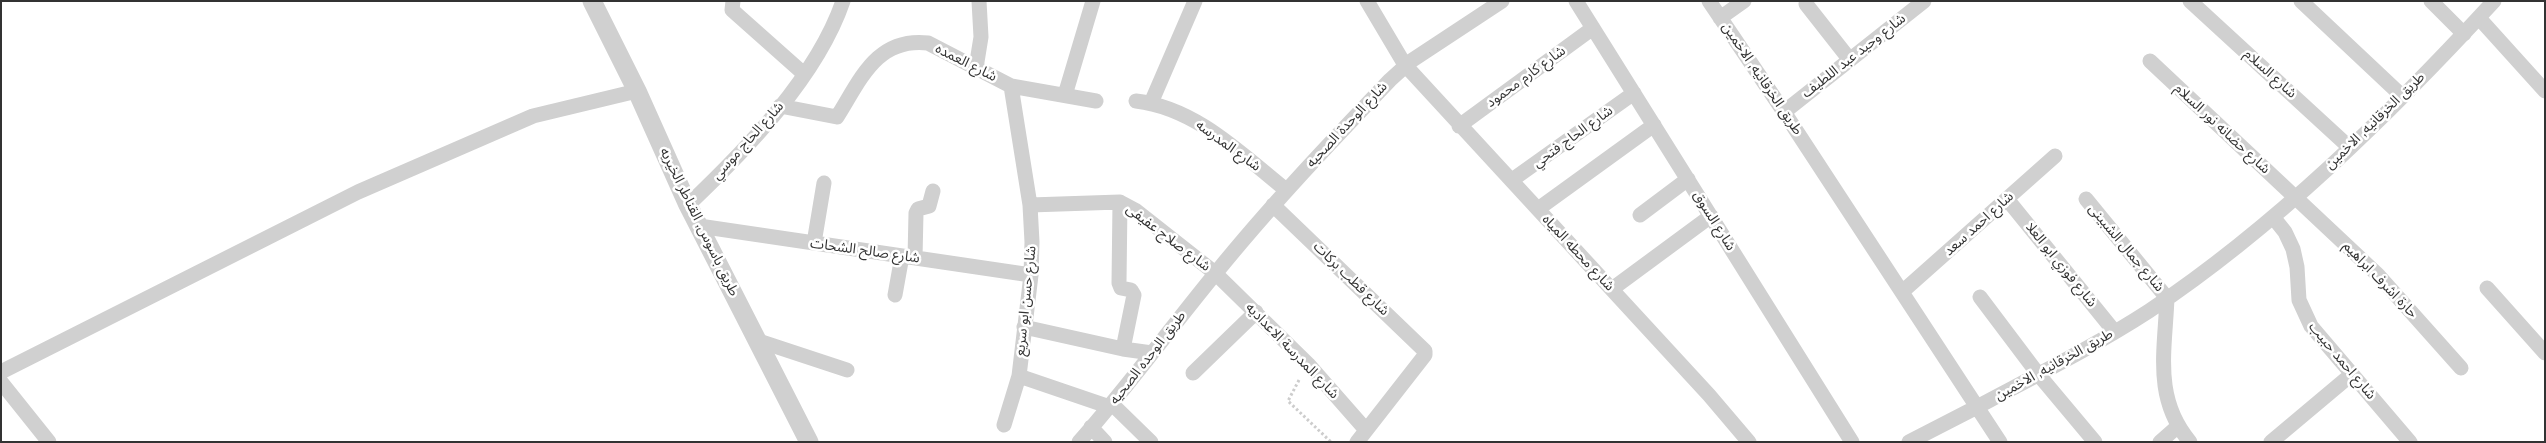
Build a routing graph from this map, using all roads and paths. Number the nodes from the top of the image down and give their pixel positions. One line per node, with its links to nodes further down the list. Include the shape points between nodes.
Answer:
1 (843, 1): 26 (street, شارع الحاج موسي, via 832,32)
2 (979, 1): 25 (street, via 981,37)
3 (1093, 1): 31 (street)
4 (1195, 1): 43 (street, شارع المدرسه, via 1144,102 1174,109 1209,129)
5 (1502, 1): 24 (street, شارع الوحدة الصحيه)
6 (1576, 1): 20 (street, شارع السوق)
7 (1709, 1): 18 (street, طريق الخرقانيه, الاخمين)
8 (1744, 1): 18 (street)
9 (1924, 1): 22 (street, شارع وحيد عبد اللطيف)
10 (2190, 1): 38 (street, شارع السلام)
11 (2301, 1): 32 (street)
12 (2431, 1): 21 (street)
13 (2494, 1): 19 (street, طريق الخرقانيه, الاخمين)
14 (594, 2): 28 (street, طريق باسوس, القناطر الخيريه)
15 (732, 4): 26 (street)
16 (1373, 4): 24 (street, شارع محطه المياه)
17 (1806, 4): 22 (street)
18 (1720, 18): 35 (street, طريق الخرقانيه, الاخمين)
19 (2479, 18): 21 (street, طريق الخرقانيه, الاخمين); 29 (street)
20 (1593, 28): 30 (street, شارع السوق); 36 (street, شارع كارم محمود)
21 (2464, 34): 32 (street, طريق الخرقانيه, الاخمين)
22 (1850, 60): 35 (street, شارع وحيد عبد اللطيف)
23 (2150, 61): 45 (street, شارع حضانه نور السلام)
24 (1405, 65): 36 (street, شارع محطه المياه); 43 (street, شارع الوحدة الصحيه)
25 (976, 68): 27 (street, شارع العمده); 34 (street, شارع العمده, via 928,44 914,42 892,49 871,63 837,117)
26 (804, 74): 34 (street, شارع الحاج موسي)
27 (1011, 86): 31 (street, شارع العمده); 50 (street, شارع حسن ابو سريع)
28 (638, 91): 49 (street, طريق باسوس, القناطر الخيريه); 76 (street, via 533,116 358,192)
29 (2545, 91)
30 (1634, 93): 37 (street, شارع السوق); 41 (street, شارع الحاج فتحي)
31 (1065, 95): 33 (street, شارع العمده)
32 (2402, 96): 38 (street, طريق الخرقانيه, الاخمين)
33 (1096, 102)
34 (780, 106): 49 (street, شارع الحاج موسي, via 752,141)
35 (1784, 112): 63 (street, طريق الخرقانيه, الاخمين)
36 (1459, 126): 41 (street, شارع محطه المياه)
37 (1654, 126): 40 (street, شارع السوق); 52 (street)
38 (2349, 146): 45 (street, طريق الخرقانيه, الاخمين)
39 (2055, 156): 46 (street, شارع احمد سعد)
40 (1688, 179): 53 (street); 54 (street, شارع السوق)
41 (1512, 180): 52 (street, شارع محطه المياه)
42 (824, 183): 57 (street)
43 (1286, 190): 51 (street, شارع الوحدة الصحيه)
44 (933, 191): 58 (street, via 930,206 918,209 916,213)
45 (2295, 197): 55 (street, طريق الخرقانيه, الاخمين); 74 (street, حارة اشرف ابراهيم, via 2378,275)
46 (2007, 199): 63 (street, شارع احمد سعد); 69 (street, شارع فوزي ابو العلا)
47 (2086, 199): 66 (street, شارع جمال الشبينى)
48 (1120, 202): 50 (street, شارع صلاح عفيفى); 59 (street, شارع صلاح عفيفى, via 1135,210); 71 (street, via 1119,283 1121,288 1131,290 1134,295)
49 (688, 205): 56 (street, طريق باسوس, القناطر الخيريه)
50 (1030, 205): 60 (street, شارع حسن ابو سريع)
51 (1273, 205): 59 (street, شارع الوحدة الصحيه); 88 (street, شارع قطب بركات, via 1422,347 1425,355)
52 (1538, 209): 62 (street, شارع محطه المياه)
53 (1640, 215)
54 (1712, 216): 62 (street); 97 (street, شارع السوق)
55 (2273, 217): 66 (street, طريق الخرقانيه, الاخمين); 79 (street, شارع احمد حبيب, via 2293,249 2303,314)
56 (698, 226): 57 (street, شارع صالح الشحات); 70 (street, طريق باسوس, القناطر الخيريه)
57 (814, 243): 58 (street, شارع صالح الشحات)
58 (909, 257): 60 (street, شارع صالح الشحات); 64 (street)
59 (1215, 273): 67 (street, شارع المدرسة الاعداديه); 72 (street, طريق الوحده الصحيه)
60 (1031, 275): 68 (street, شارع حسن ابو سريع)
61 (2487, 288): 73 (street)
62 (1612, 289): 96 (street, شارع محطه المياه)
63 (1902, 292): 84 (street, طريق الخرقانيه, الاخمين)
64 (895, 295)
65 (1980, 297): 78 (street)
66 (2167, 298): 69 (street, طريق الخرقانيه, الاخمين); 86 (street, via 2165,390)
67 (1256, 312): 77 (street); 88 (street, شارع المدرسة الاعداديه, via 1308,364)
68 (1024, 327): 71 (street); 80 (street, شارع حسن ابو سريع)
69 (2114, 331): 78 (street, طريق الخرقانيه, الاخمين)
70 (756, 340): 75 (street); 89 (street, طريق باسوس, القناطر الخيريه)
71 (1123, 349): 72 (street)
72 (1152, 353): 83 (street, طريق الوحده الصحيه)
73 (2545, 353)
74 (2461, 368)
75 (847, 370)
76 (1, 372)
77 (1193, 373)
78 (2038, 374): 84 (street, طريق الخرقانيه, الاخمين); 100 (street)
79 (2352, 374): 103 (street); 104 (street, شارع احمد حبيب)
80 (1019, 376): 83 (street); 85 (street, شارع حسن ابو سريع)
81 (1, 382): 90 (street)
82 (1288, 399): 94 (path)
83 (1111, 406): 87 (street, طريق الوحده الصحيه); 93 (street)
84 (1977, 407): 98 (street); 99 (street)
85 (1004, 424)
86 (2177, 427): 101 (street); 102 (street)
87 (1092, 428): 91 (street, طريق الوحده الصحيه); 92 (street)
88 (1366, 430): 95 (street)
89 (811, 441)
90 (49, 442)
91 (1079, 442)
92 (1105, 442)
93 (1151, 442)
94 (1331, 442)
95 (1357, 442)
96 (1749, 442)
97 (1852, 442)
98 (1909, 442)
99 (2000, 442)
100 (2095, 442)
101 (2160, 442)
102 (2190, 442)
103 (2271, 442)
104 (2410, 442)

